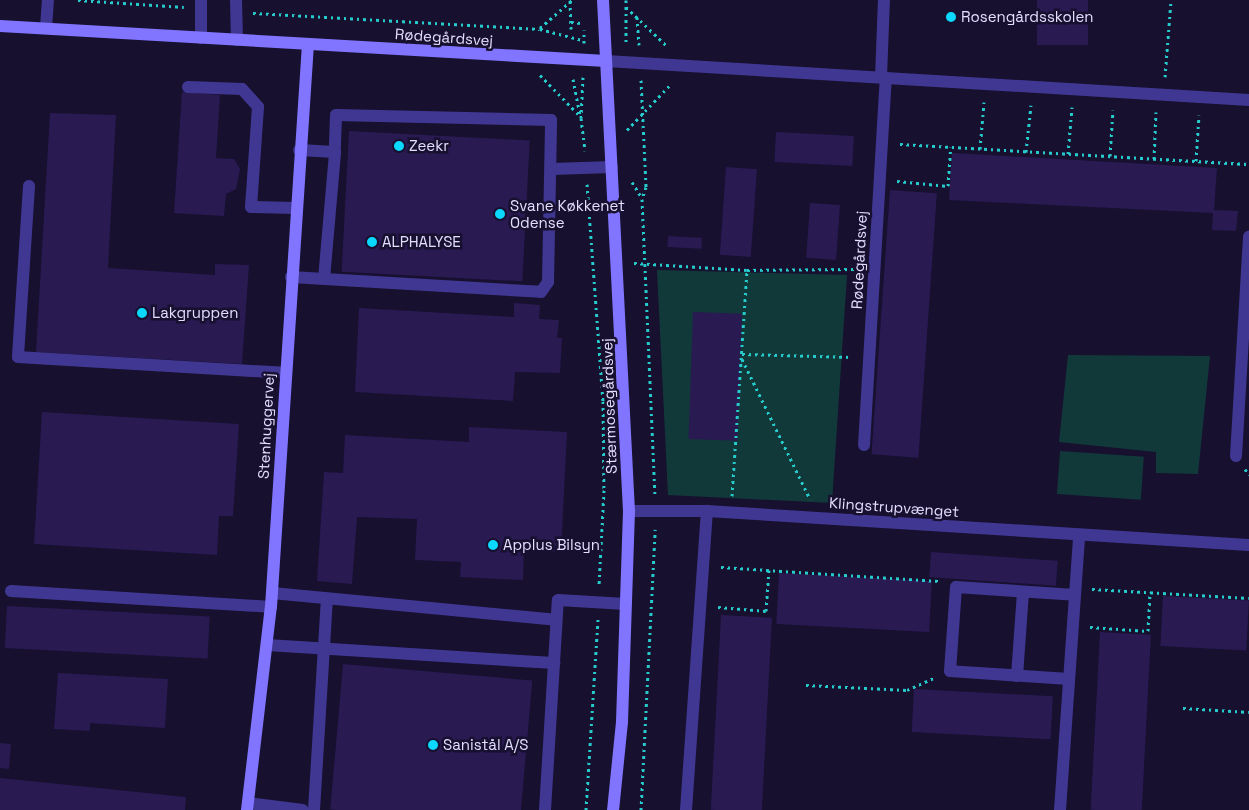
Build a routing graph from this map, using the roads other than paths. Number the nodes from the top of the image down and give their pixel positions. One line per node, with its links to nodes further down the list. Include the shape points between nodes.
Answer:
1 (48, 0): 7 (street)
2 (603, 0): 11 (street, Stærmosegårdsvej)
3 (884, 0): 12 (street)
4 (201, 4): 8 (street)
5 (236, 6): 9 (street)
6 (0, 26): 7 (street, Rødegårdsvej)
7 (46, 28): 8 (street, Rødegårdsvej)
8 (201, 38): 9 (street, Rødegårdsvej)
9 (237, 40): 10 (street, Rødegårdsvej)
10 (308, 44): 11 (street, Rødegårdsvej); 15 (street, Stenhuggervej)
11 (606, 62): 12 (street, Rødegårdsvej); 17 (street, Stærmosegårdsvej)
12 (884, 77): 14 (street, Rødegårdsvej); 25 (street, Rødegårdsvej)
13 (188, 87): 20 (street, via 242,89 258,107 251,207)
14 (1249, 100)
15 (299, 150): 16 (street); 20 (street, Stenhuggervej)
16 (335, 152): 18 (street, via 336,115 551,120); 23 (street)
17 (612, 167): 18 (street); 27 (street, Stærmosegårdsvej)
18 (552, 169): 23 (street, via 548,282 541,292)
19 (29, 186): 24 (street, via 18,356)
20 (296, 208): 22 (street, Stenhuggervej)
21 (1249, 236): 26 (street)
22 (291, 277): 23 (street); 24 (street, Stenhuggervej)
23 (324, 279)
24 (285, 373): 33 (street, Stenhuggervej)
25 (864, 445)
26 (1236, 456)
27 (630, 511): 28 (street, Klingstrupvænget); 36 (street, Stærmosegårdsvej)
28 (707, 512): 29 (street, Klingstrupvænget); 49 (street)
29 (1079, 535): 30 (street, Klingstrupvænget); 32 (street)
30 (1249, 546)
31 (10, 591): 37 (street)
32 (1075, 591): 34 (street); 43 (street)
33 (272, 592): 35 (street); 37 (street, Stenhuggervej)
34 (1023, 592): 42 (street); 42 (street, via 956,587 950,671)
35 (327, 599): 38 (street); 40 (street)
36 (626, 604): 38 (street, via 558,600); 48 (street, Stærmosegårdsvej, via 622,722)
37 (271, 607): 39 (street, Stenhuggervej)
38 (556, 620): 41 (street)
39 (267, 645): 40 (street); 44 (street, Stenhuggervej)
40 (325, 649): 41 (street); 46 (street)
41 (554, 664): 47 (street)
42 (1017, 676): 43 (street)
43 (1069, 680): 50 (street)
44 (247, 806): 45 (street)
45 (303, 810)
46 (314, 810)
47 (544, 810)
48 (613, 810)
49 (686, 810)
50 (1060, 810)

